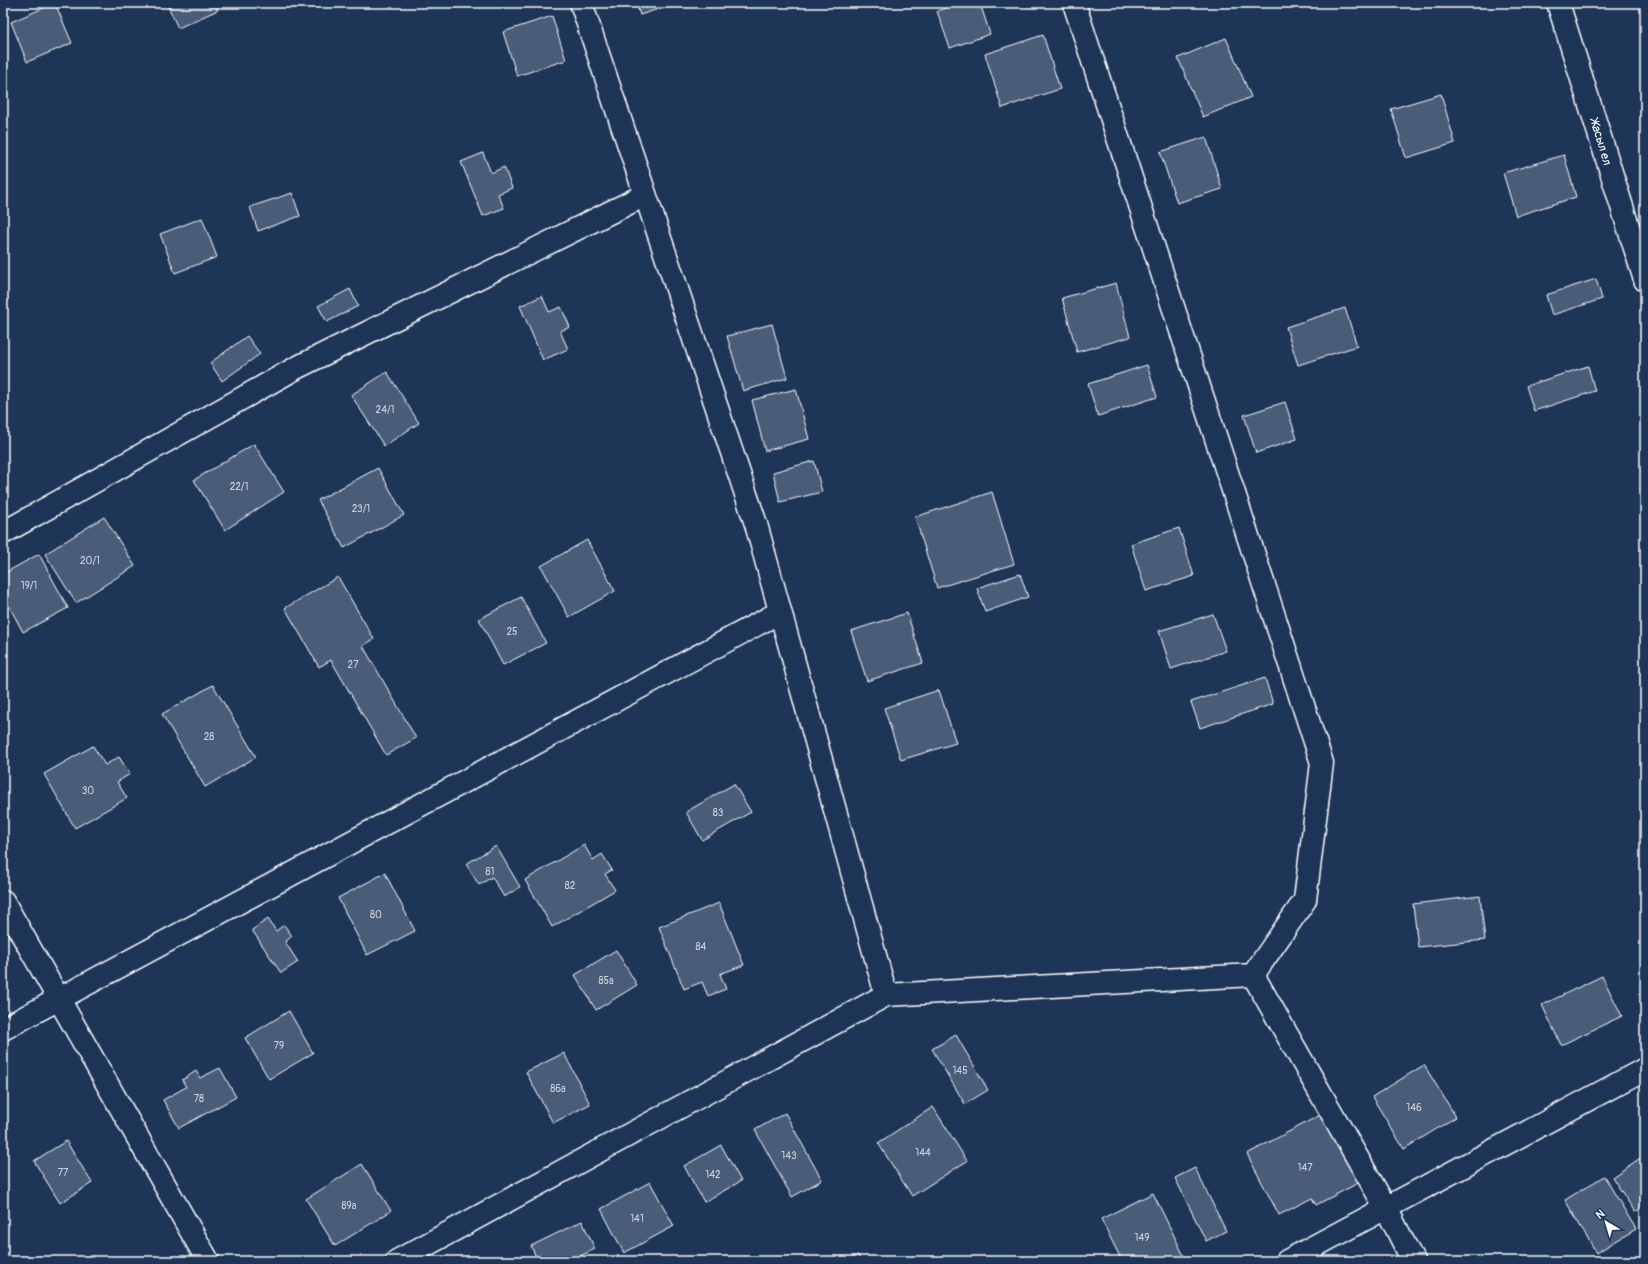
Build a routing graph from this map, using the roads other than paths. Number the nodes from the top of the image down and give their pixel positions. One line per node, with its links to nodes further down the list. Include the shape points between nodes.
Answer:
1 (581, 3): 4 (street)
2 (1074, 3): 9 (street, via 1322,763 1305,900)
3 (1558, 3): 5 (street, Жасыл ел)
4 (645, 195): 6 (street, via 296,368); 7 (street, via 756,524)
5 (1645, 280)
6 (3, 533)
7 (780, 612): 10 (street); 11 (street)
8 (3, 902): 11 (street)
9 (1253, 975): 10 (street); 14 (street)
10 (886, 995): 16 (street)
11 (58, 999): 12 (street); 15 (street)
12 (3, 1029)
13 (1645, 1069): 14 (street)
14 (1386, 1208): 17 (street); 18 (street)
15 (208, 1261)
16 (397, 1261)
17 (1287, 1261)
18 (1413, 1261)

